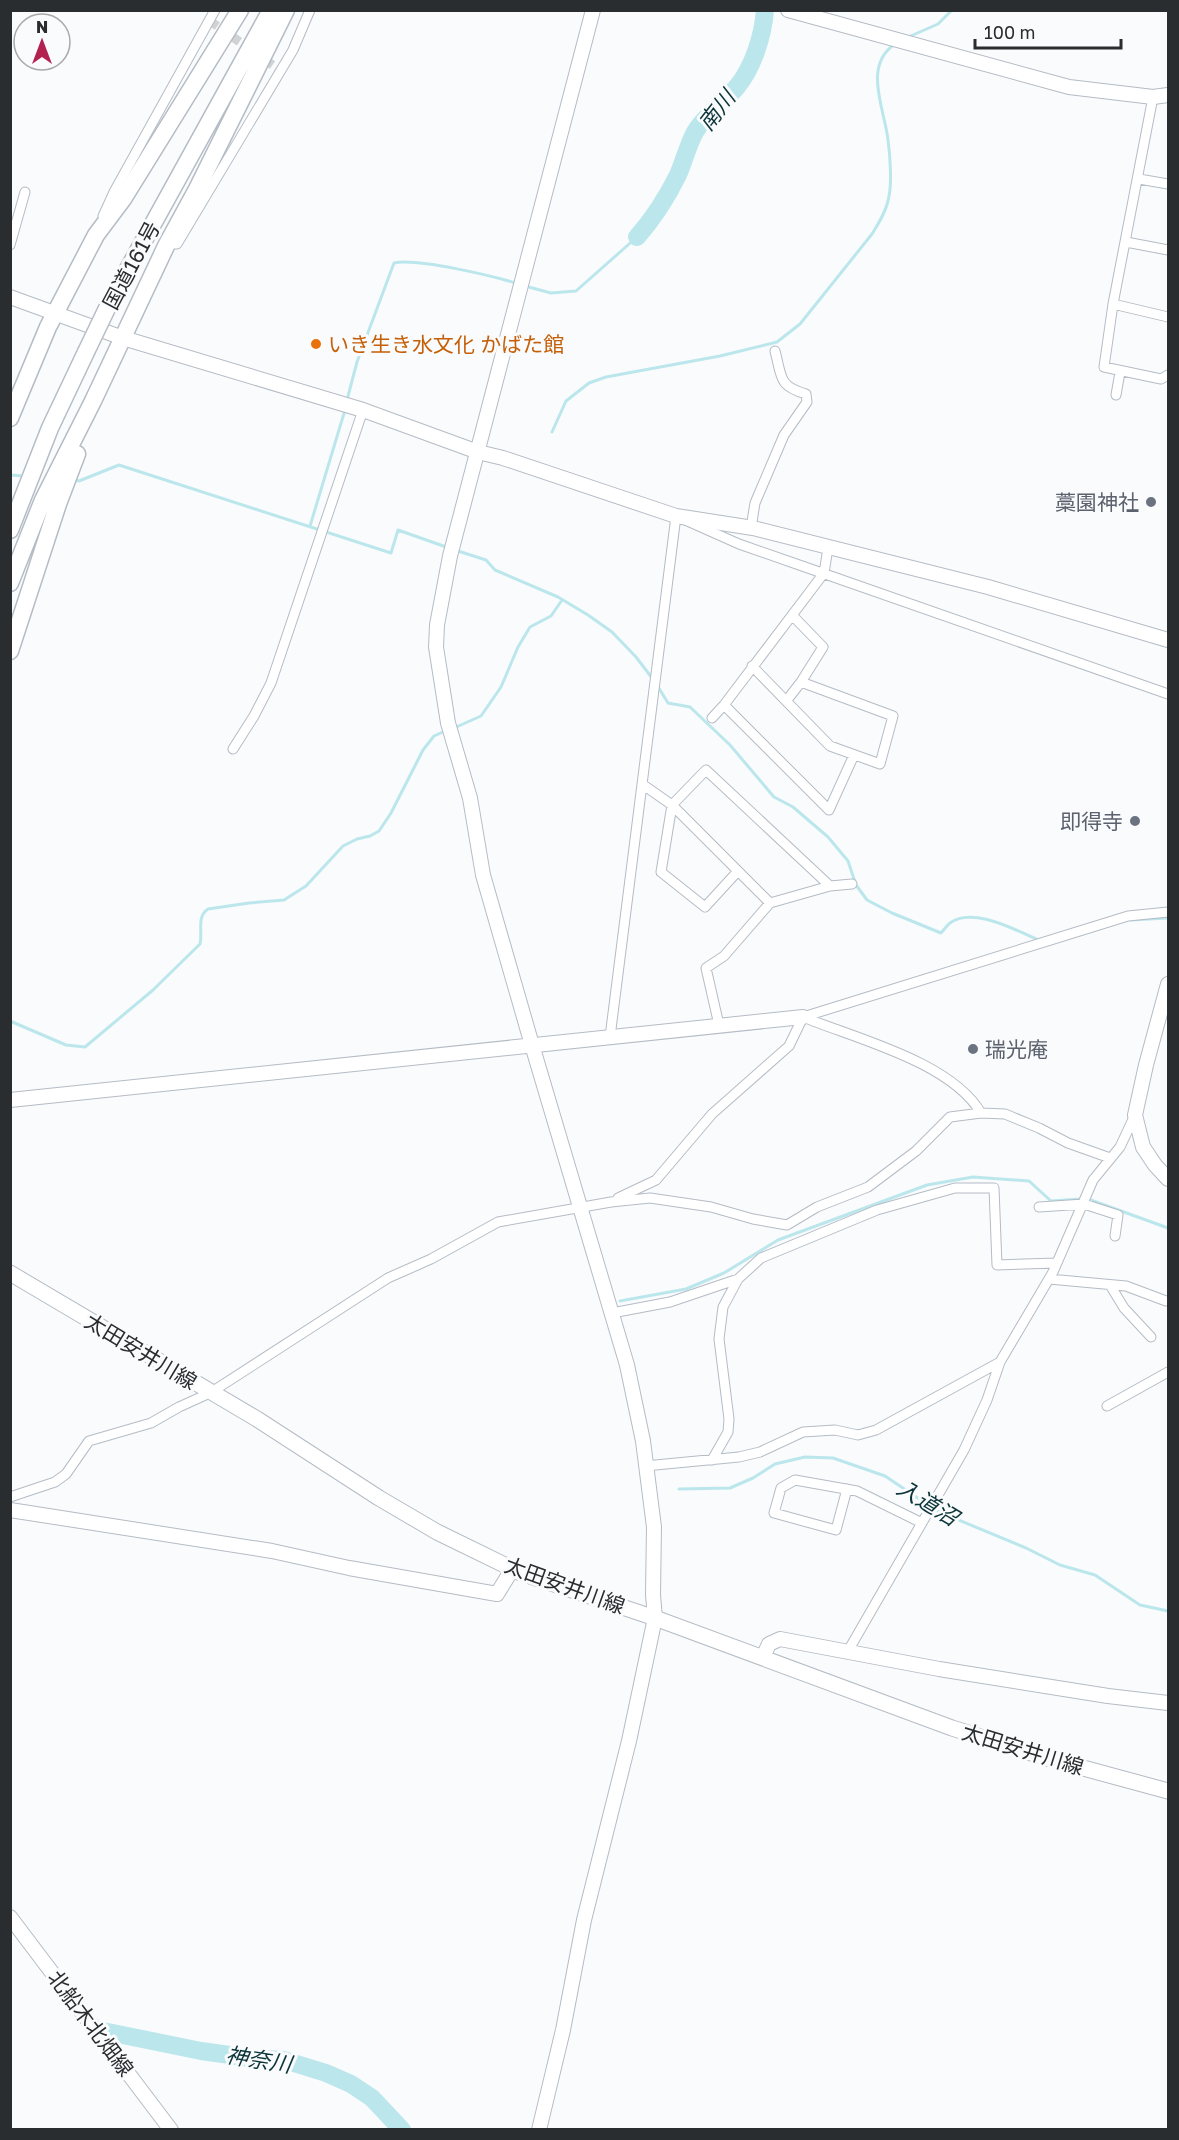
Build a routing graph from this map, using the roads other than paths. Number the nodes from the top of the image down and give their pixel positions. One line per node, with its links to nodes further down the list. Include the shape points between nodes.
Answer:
1 (215, 10): 14 (street, via 109,202)
2 (240, 10): 14 (highway, via 123,199)
3 (271, 10): 35 (highway, 国道161号, bridge, via 111,300 50,428)
4 (286, 10): 16 (highway)
5 (310, 10): 16 (street, via 293,50 177,244)
6 (593, 10): 31 (street)
7 (788, 10): 9 (street, via 1069,87)
8 (1168, 95): 9 (street)
9 (1153, 97): 10 (street)
10 (1139, 179): 11 (street); 15 (street)
11 (1168, 184)
12 (25, 192): 13 (street)
13 (15, 210): 17 (street)
14 (96, 235): 21 (highway)
15 (1126, 242): 18 (street); 20 (street)
16 (167, 244): 23 (highway)
17 (10, 246)
18 (1168, 250)
19 (10, 297): 21 (street)
20 (1113, 304): 22 (street); 25 (street, via 1104,368)
21 (56, 315): 23 (street); 28 (highway)
22 (1168, 317)
23 (123, 338): 29 (street); 32 (highway)
24 (775, 351): 34 (street, via 783,380 789,389 806,394 807,402 784,435 755,503)
25 (1120, 372): 26 (street, via 1161,379); 27 (street)
26 (1168, 375)
27 (1116, 395)
28 (14, 403): 30 (highway)
29 (352, 407): 31 (street); 49 (street, via 325,524 271,683)
30 (10, 418)
31 (477, 452): 33 (street); 62 (street, via 452,549 436,647 448,723 470,798 483,875)
32 (61, 479): 38 (highway, via 43,500); 40 (highway)
33 (676, 516): 34 (street); 37 (street, via 739,544); 51 (street)
34 (751, 528): 36 (street)
35 (10, 530)
36 (828, 548): 37 (street); 41 (street, via 988,587)
37 (824, 573): 39 (street); 45 (street)
38 (10, 583)
39 (792, 615): 43 (street); 44 (street, via 823,647)
40 (15, 619): 42 (highway)
41 (1168, 640)
42 (10, 651)
43 (752, 666): 46 (street); 47 (street)
44 (801, 682): 46 (street); 50 (street, via 893,716 880,764)
45 (1168, 694)
46 (787, 700): 50 (street, via 830,746)
47 (724, 705): 48 (street); 50 (street, via 829,810)
48 (712, 718)
49 (233, 749)
50 (854, 755)
51 (642, 784): 52 (street); 61 (street)
52 (672, 805): 53 (street); 53 (street, via 661,872 705,907); 55 (street, via 706,770)
53 (738, 871): 56 (street)
54 (852, 884): 55 (street)
55 (830, 886): 56 (street)
56 (770, 903): 60 (street, via 724,956 706,968)
57 (1168, 912): 59 (street, via 1128,916)
58 (1167, 992): 65 (street)
59 (803, 1017): 60 (street); 64 (street, via 944,1075 976,1103); 68 (street, via 789,1046 712,1114 656,1180)
60 (719, 1025): 61 (street)
61 (610, 1037): 62 (street)
62 (532, 1045): 63 (street); 71 (street)
63 (10, 1100)
64 (981, 1113): 66 (street, via 1005,1114); 72 (street, via 950,1117 916,1151 868,1187 817,1207)
65 (1135, 1115): 66 (street); 67 (street, via 1143,1147)
66 (1110, 1158): 69 (street, via 1093,1180)
67 (1168, 1179)
68 (611, 1202): 71 (street); 72 (street, via 650,1198 682,1201)
69 (1084, 1204): 70 (street); 73 (street, via 1118,1215); 75 (street)
70 (1039, 1207)
71 (580, 1208): 81 (street); 85 (street, via 498,1222 388,1278)
72 (788, 1227): 74 (street)
73 (1115, 1236)
74 (798, 1241): 75 (street, via 877,1210 954,1188 994,1188 996,1265); 77 (street, via 761,1257)
75 (1057, 1263): 78 (street)
76 (10, 1273): 85 (main road, 太田安井川線)
77 (738, 1279): 81 (street, via 670,1302); 87 (street, via 723,1307 719,1339 728,1432)
78 (1049, 1279): 79 (street); 83 (street)
79 (1110, 1285): 80 (street, via 1126,1286); 82 (street, via 1124,1308)
80 (1166, 1301)
81 (612, 1313): 88 (street, via 627,1365)
82 (1151, 1337)
83 (1000, 1362): 87 (street, via 876,1430 858,1436 835,1430 803,1432 760,1452); 92 (street, via 964,1450)
84 (1168, 1372): 86 (street)
85 (210, 1393): 90 (street, via 151,1423 89,1441 66,1474 55,1482); 93 (main road, 太田安井川線, via 437,1532)
86 (1107, 1406)
87 (712, 1460): 88 (street)
88 (645, 1466): 94 (street, via 654,1527)
89 (847, 1489): 89 (street, via 795,1480 781,1488 774,1514 836,1530); 92 (street)
90 (10, 1497)
91 (10, 1509): 93 (street, via 272,1551 497,1594)
92 (922, 1523): 95 (street)
93 (513, 1568): 94 (main road, 太田安井川線)
94 (655, 1618): 96 (main road, 太田安井川線); 101 (street)
95 (848, 1651): 96 (street, via 780,1639 769,1644); 97 (street, via 1108,1696)
96 (763, 1657): 98 (main road, 太田安井川線, via 952,1728)
97 (1168, 1702)
98 (1168, 1791)
99 (10, 1917): 100 (street, 北船木北畑線)
100 (171, 2130)
101 (539, 2130)

